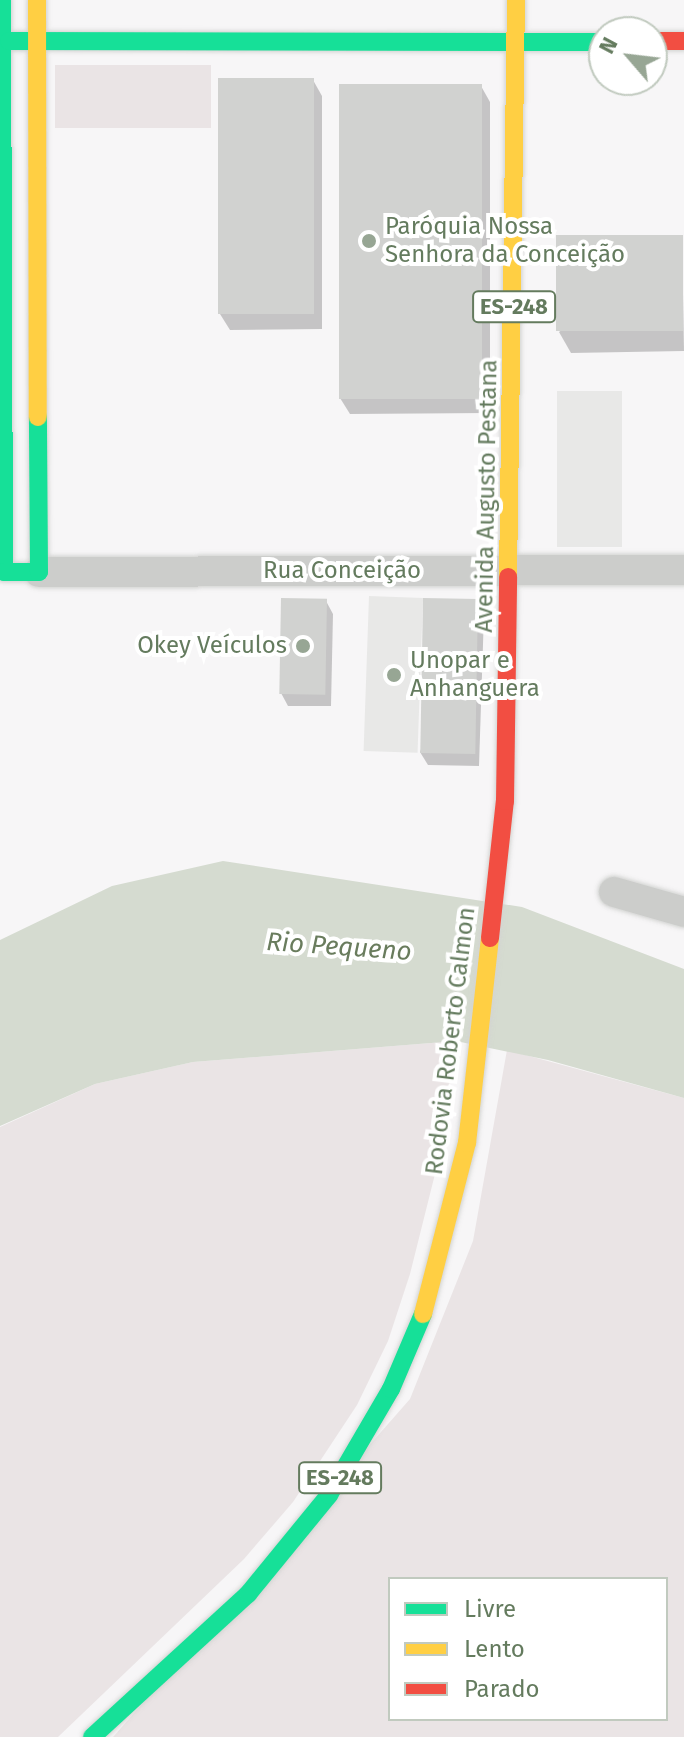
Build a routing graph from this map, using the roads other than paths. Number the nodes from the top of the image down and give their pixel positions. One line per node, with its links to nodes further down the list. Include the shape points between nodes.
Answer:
1 (2, 0): 4 (main road)
2 (37, 0): 5 (main road)
3 (516, 0): 6 (main road, Avenida Augusto Pestana / ES-248)
4 (1, 41): 5 (main road); 10 (main road)
5 (37, 41): 6 (main road); 11 (main road)
6 (517, 42): 7 (main road); 9 (main road, Avenida Augusto Pestana / ES-248)
7 (588, 42)
8 (684, 570): 9 (street, Rua Conceição)
9 (510, 571): 11 (street, Rua Conceição); 12 (main road, Avenida Augusto Pestana / ES-248)
10 (2, 572): 11 (main road, Rua Conceição)
11 (39, 572)
12 (505, 801): 15 (main road, Rodovia Roberto Calmon / ES-248, via 467,1143 432,1292 391,1389 329,1495 248,1594)
13 (614, 892): 14 (street)
14 (684, 912)
15 (92, 1737)

